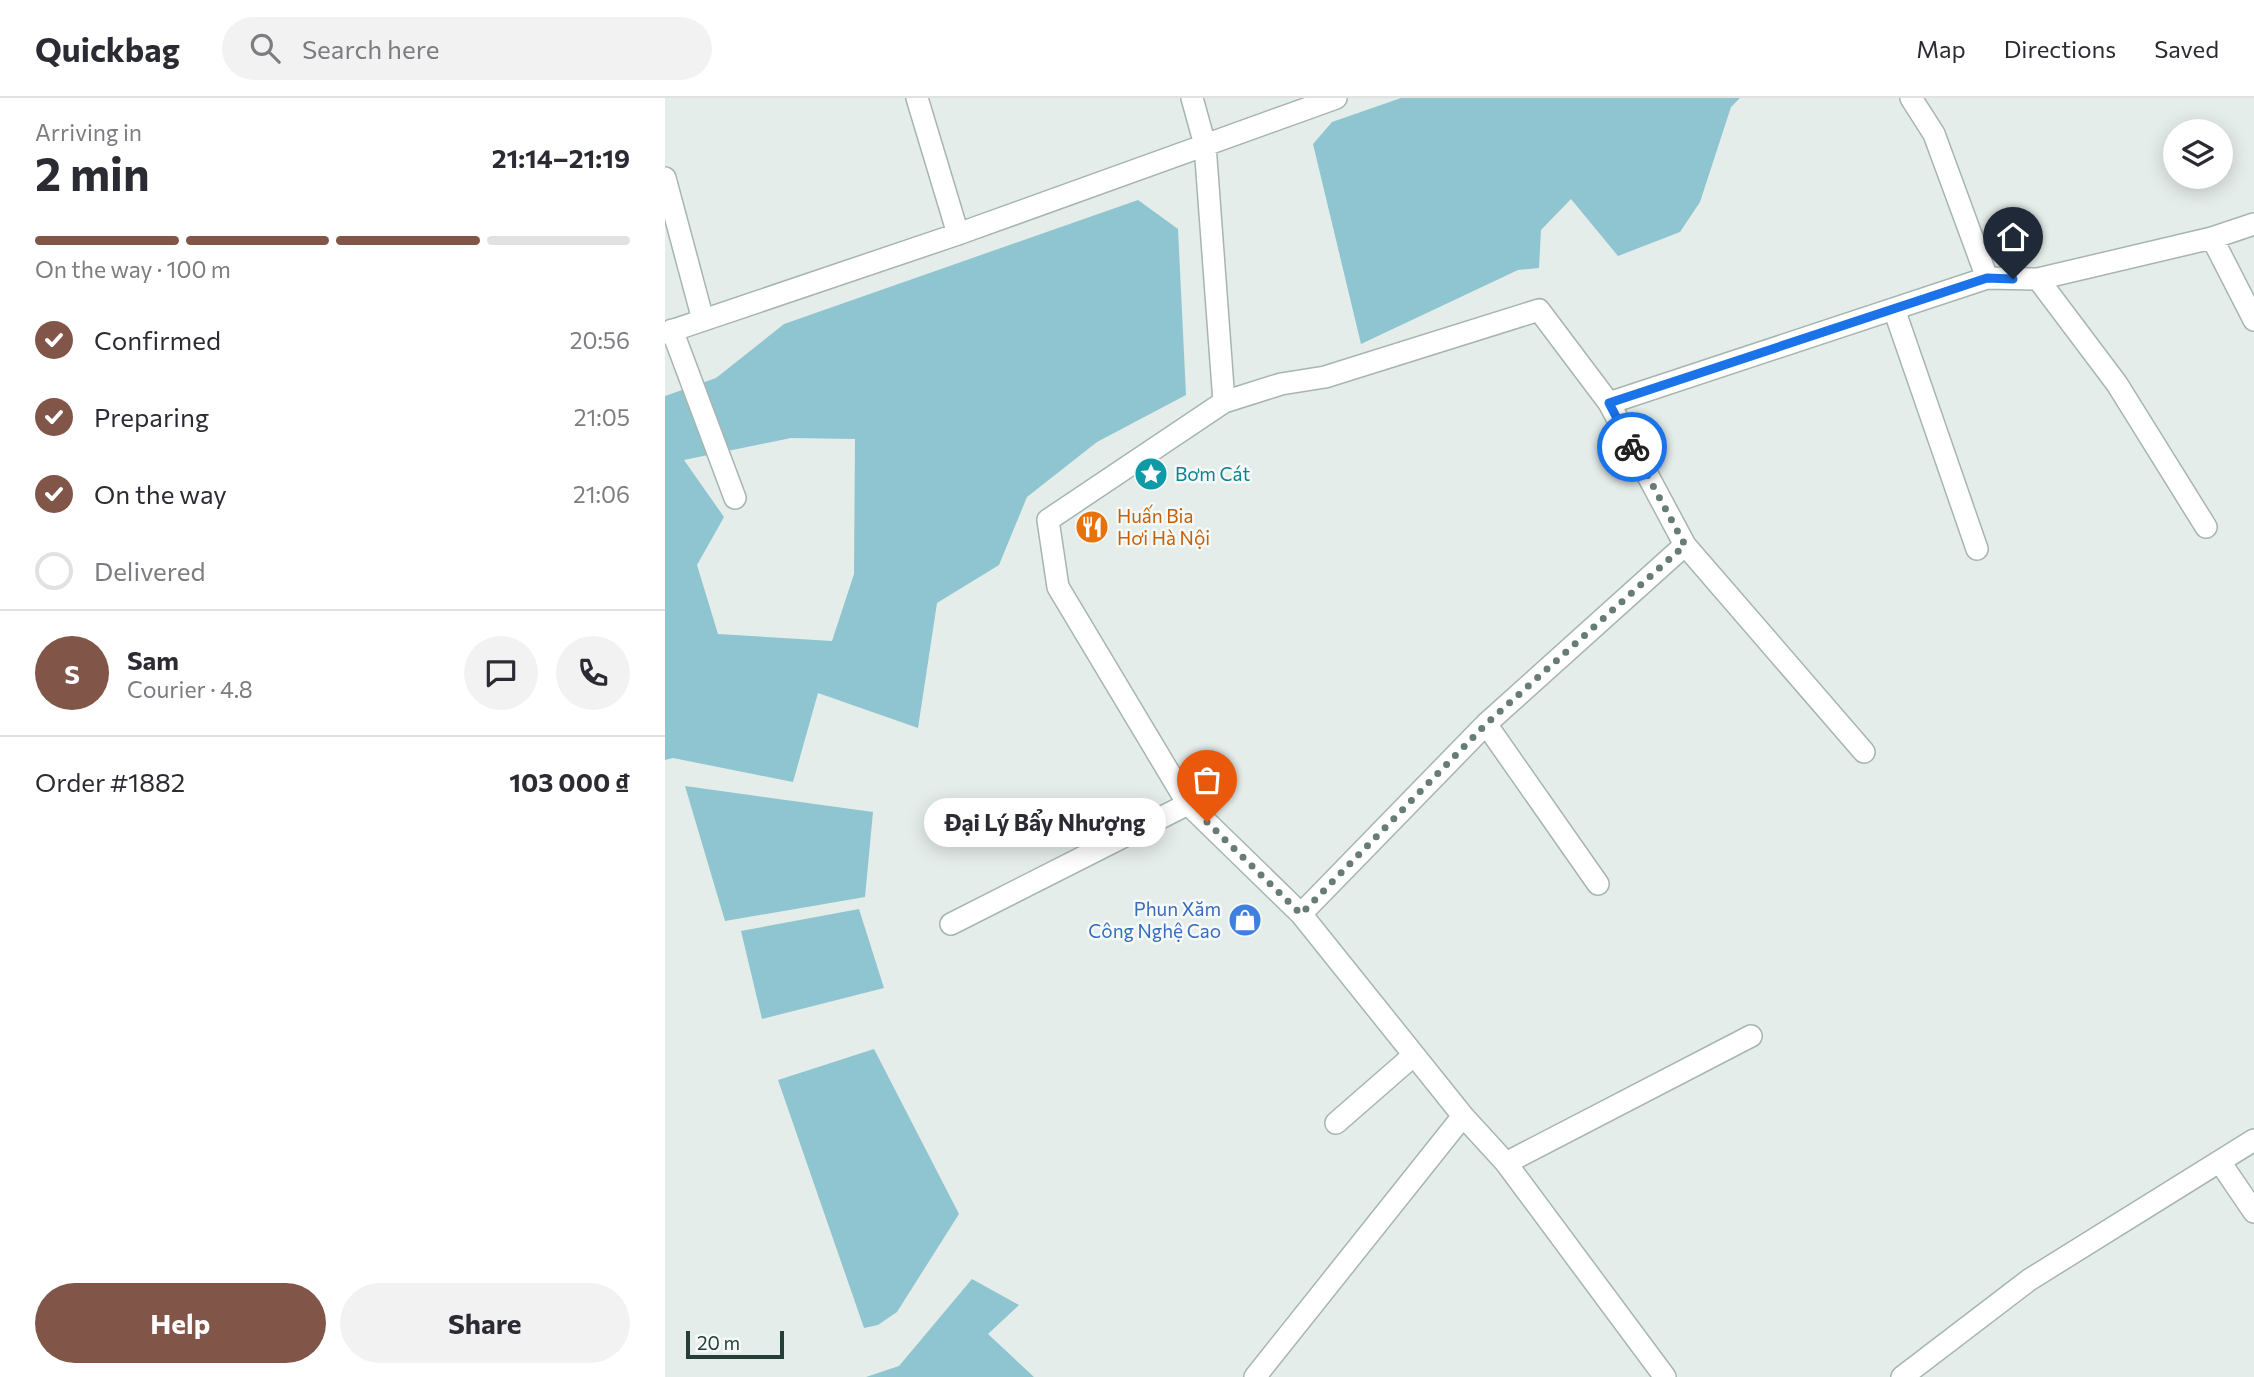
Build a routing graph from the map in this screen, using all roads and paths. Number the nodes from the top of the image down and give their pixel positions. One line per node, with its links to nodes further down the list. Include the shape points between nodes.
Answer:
1 (917, 98): 8 (street)
2 (1192, 98): 5 (street)
3 (1336, 98): 5 (street)
4 (1911, 98): 10 (street, via 1934,134)
5 (1205, 145): 8 (street); 16 (street)
6 (665, 178): 13 (street)
7 (2254, 224): 9 (street)
8 (958, 234): 13 (street)
9 (2212, 238): 11 (street); 14 (street)
10 (1987, 278): 11 (street); 12 (street)
11 (2039, 279): 19 (street, via 2117,383)
12 (1894, 309): 17 (street); 21 (street)
13 (703, 320): 15 (street)
14 (2254, 320)
15 (669, 332): 18 (street)
16 (1224, 402): 17 (street, via 1281,384 1325,377 1539,310); 24 (street, via 1048,520 1058,587)
17 (1609, 403): 20 (street)
18 (735, 498)
19 (2206, 527)
20 (1685, 545): 22 (street); 23 (street)
21 (1977, 549)
22 (1486, 724): 25 (street); 26 (street)
23 (1864, 752)
24 (1188, 804): 26 (street); 27 (street)
25 (1598, 884)
26 (1301, 914): 29 (street)
27 (951, 924)
28 (1751, 1035): 34 (street)
29 (1414, 1055): 30 (street); 31 (street)
30 (1463, 1116): 34 (street); 36 (street)
31 (1336, 1123)
32 (2254, 1140): 33 (street)
33 (2220, 1162): 35 (street); 38 (street, via 2029,1280)
34 (1506, 1163): 37 (street)
35 (2254, 1212)
36 (1255, 1377)
37 (1665, 1377)
38 (1902, 1377)

